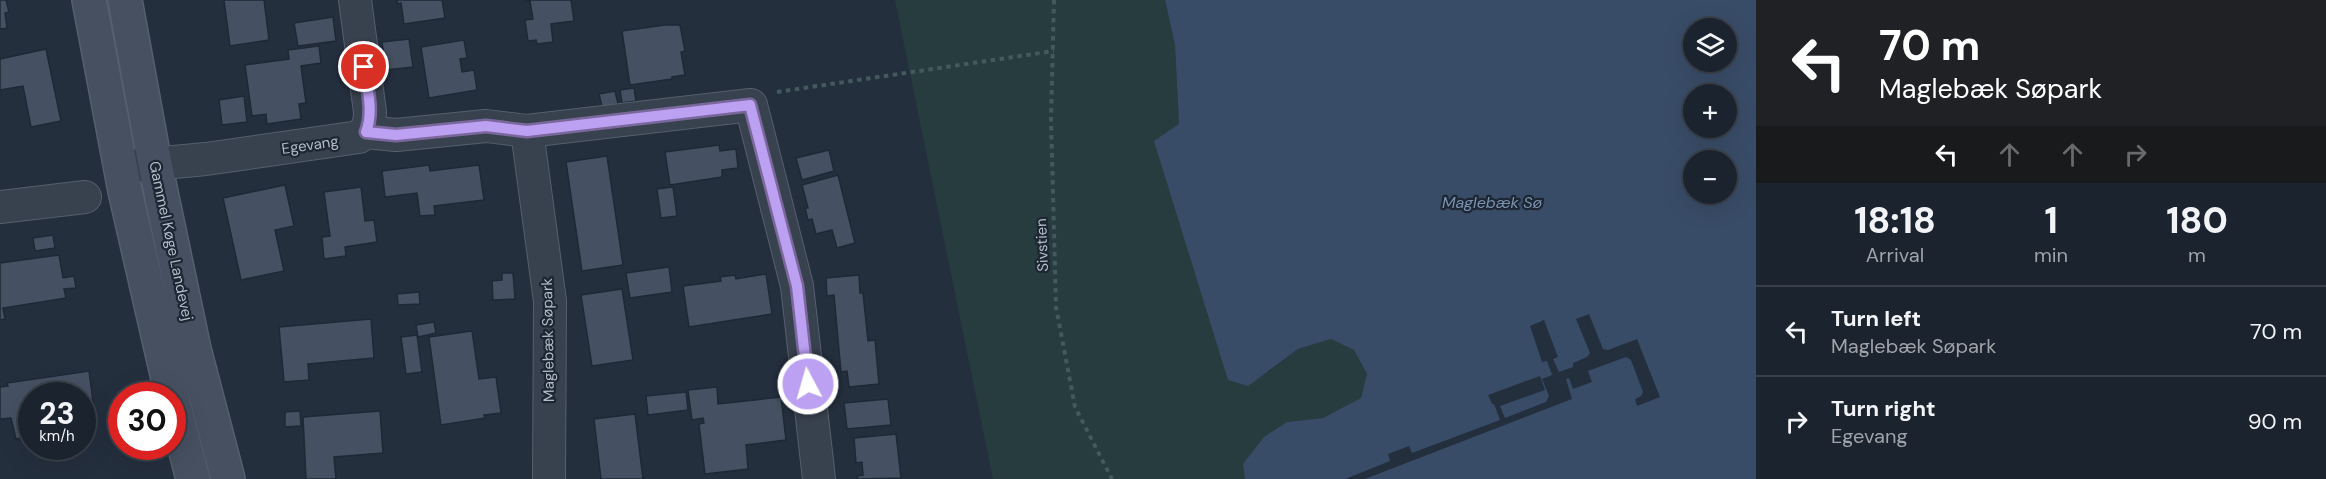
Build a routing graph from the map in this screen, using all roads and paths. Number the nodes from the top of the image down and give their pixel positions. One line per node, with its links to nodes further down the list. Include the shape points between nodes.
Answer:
1 (89, 0): 10 (main road)
2 (125, 0): 9 (main road, Gammel Køge Landevej)
3 (355, 0): 8 (street, via 370,112)
4 (1054, 0): 5 (path, Sivstien)
5 (1054, 51): 6 (path, via 765,94); 19 (path, Sivstien, via 1051,119 1056,307 1075,407)
6 (750, 105): 7 (street); 18 (street, via 797,286)
7 (527, 131): 8 (street, via 486,126 396,135); 17 (street, Maglebæk Søpark, via 550,301)
8 (366, 132): 9 (street, Egevang, via 349,140)
9 (155, 164): 10 (street, Egevang); 16 (main road, Gammel Køge Landevej, via 194,349)
10 (120, 167): 13 (main road)
11 (85, 197): 12 (street)
12 (0, 207)
13 (169, 382)
14 (186, 452): 15 (main road)
15 (193, 479)
16 (228, 479)
17 (549, 479)
18 (819, 479)
19 (1112, 479)

